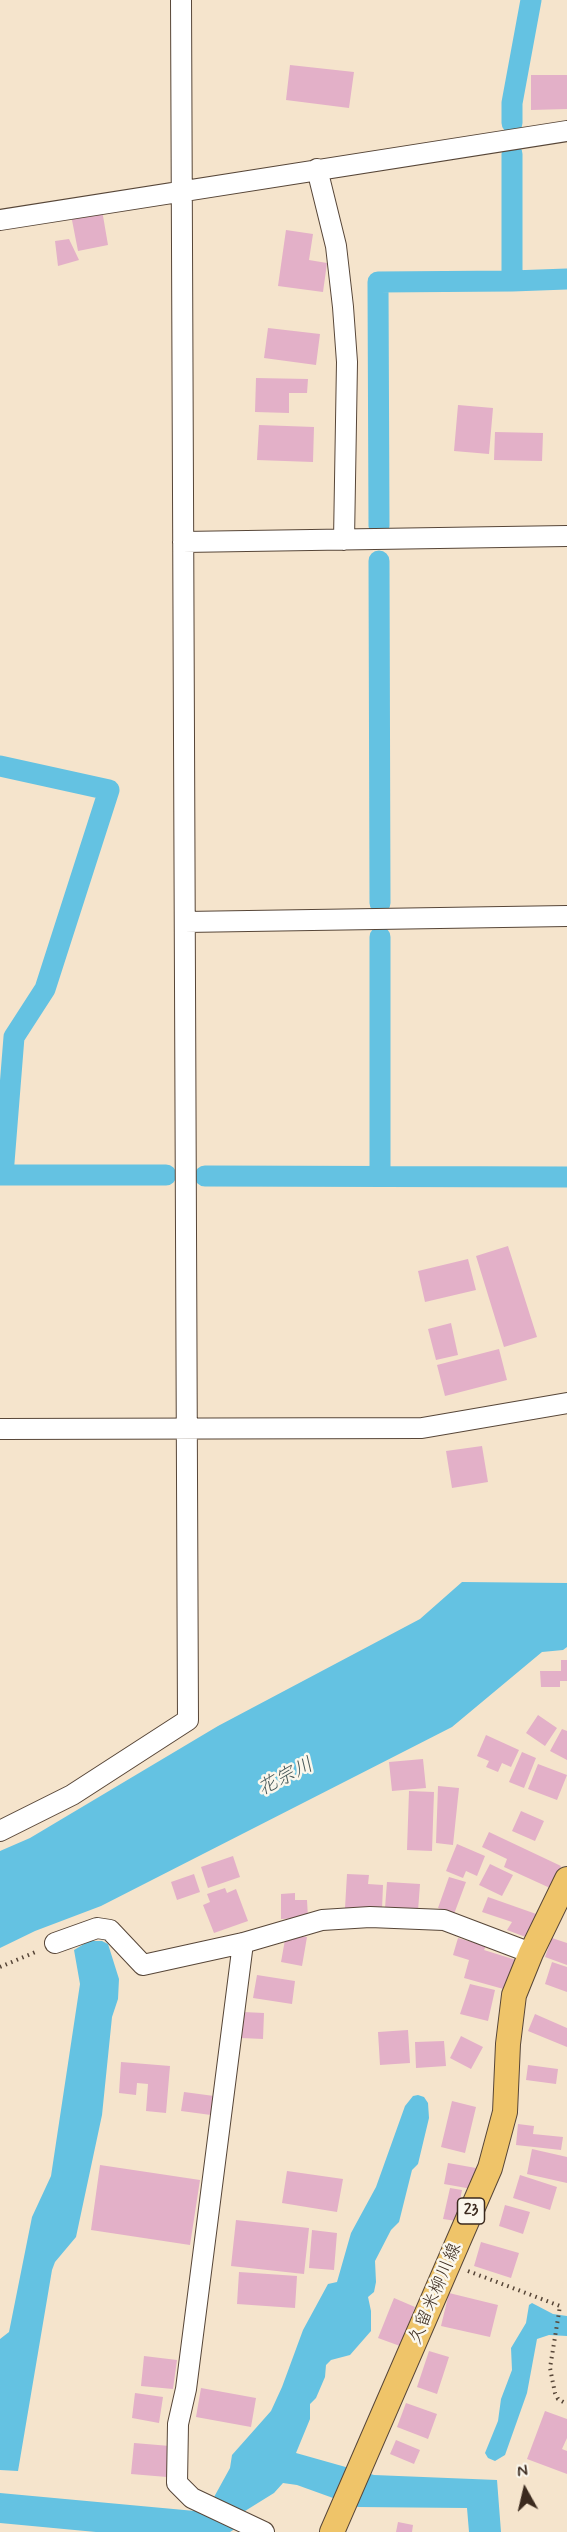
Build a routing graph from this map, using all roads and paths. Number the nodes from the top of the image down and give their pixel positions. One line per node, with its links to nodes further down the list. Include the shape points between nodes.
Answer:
1 (181, 0): 4 (street)
2 (567, 131): 3 (street)
3 (317, 169): 4 (street); 7 (street, via 336,246 343,307 347,362)
4 (182, 191): 5 (street); 8 (street)
5 (0, 220)
6 (567, 536): 7 (street)
7 (344, 540): 8 (street)
8 (183, 542): 10 (street)
9 (567, 916): 10 (street)
10 (185, 922): 13 (street)
11 (567, 1403): 13 (street, via 422,1428)
12 (0, 1429): 13 (street)
13 (186, 1429): 14 (street, via 188,1720 72,1795)
14 (0, 1831)
15 (567, 1879): 18 (main road, 久留米柳川線 / 23)
16 (55, 1943): 17 (street, via 97,1928 110,1930 143,1965); 19 (path)
17 (243, 1943): 18 (street, via 322,1920 370,1917 444,1920); 22 (street, via 191,2354 178,2424 177,2483 192,2498)
18 (531, 1953): 20 (main road, 久留米柳川線 / 23, via 514,1995 505,2112 489,2168)
19 (0, 1967)
20 (449, 2264): 21 (path, via 560,2307 550,2368 555,2393); 23 (main road, 久留米柳川線 / 23)
21 (567, 2404)
22 (258, 2531)
23 (332, 2532)

